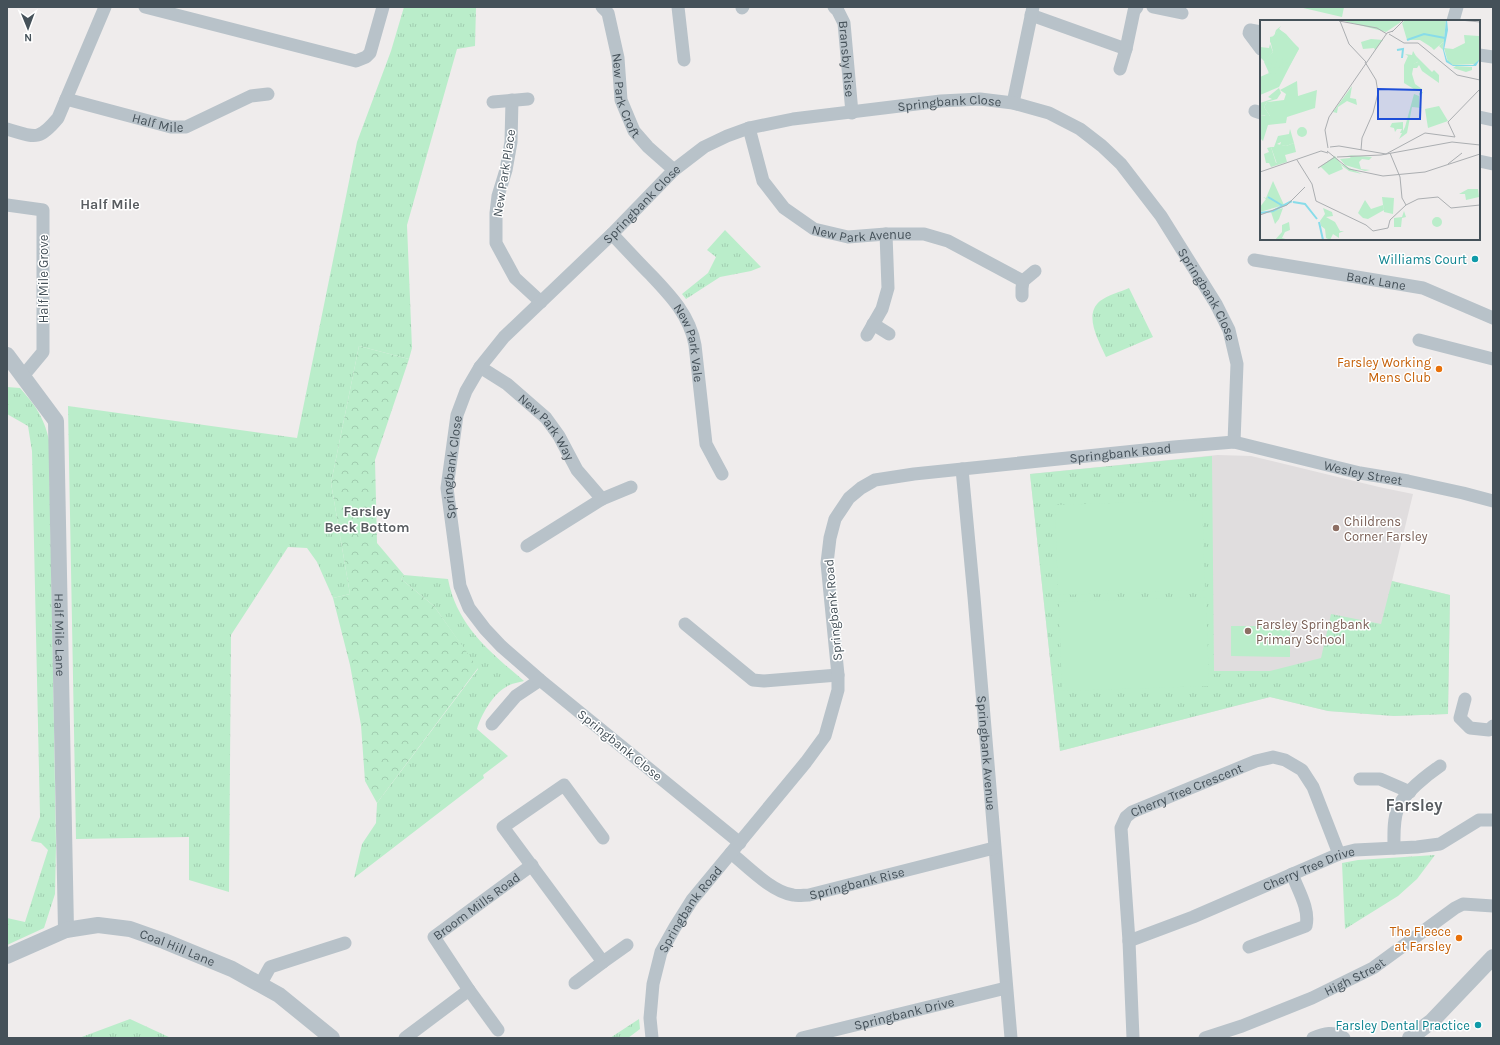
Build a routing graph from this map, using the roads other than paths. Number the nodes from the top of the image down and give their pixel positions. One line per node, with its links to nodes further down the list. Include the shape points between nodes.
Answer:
1 (105, 7): 21 (street)
2 (145, 7): 3 (street, via 356,61 370,53)
3 (383, 7)
4 (602, 7): 33 (street, New Park Croft, via 608,13 618,58 620,100 634,131)
5 (678, 7): 18 (street)
6 (1137, 7): 15 (street)
7 (1153, 7): 11 (street)
8 (1457, 7): 12 (street)
9 (839, 8): 26 (street, Bransby Rise, via 844,23)
10 (1032, 11): 15 (street); 25 (street)
11 (1182, 13)
12 (1453, 20)
13 (1260, 32): 14 (street, via 1250,30 1249,33)
14 (1260, 48)
15 (1126, 49): 19 (street)
16 (1480, 55): 17 (street)
17 (1493, 58)
18 (684, 60)
19 (1120, 69)
20 (268, 94): 21 (street, Half Mile, via 251,96 186,127 171,127)
21 (66, 99): 30 (street, via 58,118 40,136 28,136)
22 (528, 99): 23 (street)
23 (512, 100): 24 (street); 41 (street, New Park Place, via 511,142 498,196 496,243 515,278)
24 (493, 102)
25 (1014, 103): 26 (street, Springbank Close, via 980,99); 49 (street, Springbank Close, via 1049,113 1080,129 1102,146 1121,164 1178,242 1229,330 1237,364)
26 (852, 113): 29 (street, Springbank Close, via 793,119)
27 (1480, 117): 28 (street)
28 (1493, 120)
29 (749, 128): 33 (street, Springbank Close, via 704,147); 36 (street, New Park Avenue, via 763,181 784,208 814,229 848,236)
30 (7, 129)
31 (1480, 161): 32 (street)
32 (1493, 164)
33 (674, 170): 35 (street, Springbank Close)
34 (7, 205): 48 (street, Half Mile Grove, via 43,210 43,352)
35 (612, 234): 41 (street, Springbank Close); 51 (street, New Park Vale, via 676,302 690,326 695,345 706,444)
36 (886, 234): 39 (street, New Park Avenue, via 924,234 948,241); 43 (street, via 888,288 882,309 870,330)
37 (1254, 260): 42 (street, Back Lane, via 1423,288)
38 (1035, 271): 39 (street)
39 (1023, 281): 40 (street)
40 (1022, 296)
41 (541, 302): 47 (street, Springbank Close, via 504,337)
42 (1493, 318)
43 (889, 334)
44 (1419, 340): 45 (street)
45 (1493, 359)
46 (8, 360): 48 (street, Half Mile Lane)
47 (480, 367): 53 (street, New Park Way, via 507,384 546,418 577,470); 58 (street, Springbank Close, via 466,391 457,415 447,488 460,586 469,608 485,629)
48 (23, 376): 75 (street, Half Mile Lane, via 56,421)
49 (1234, 442): 50 (street, Springbank Road); 54 (street, Wesley Street, via 1360,473 1463,492)
50 (962, 469): 57 (street, Springbank Road, via 875,480 849,498 835,519 827,563); 68 (street, Springbank Avenue)
51 (722, 474)
52 (631, 487): 53 (street)
53 (602, 499): 55 (street)
54 (1493, 502)
55 (527, 546)
56 (685, 624): 57 (street, via 753,680)
57 (838, 675): 67 (street, Springbank Road, via 838,690 825,736)
58 (540, 680): 60 (street, via 516,696); 67 (street, Springbank Close)
59 (1465, 699): 61 (street, via 1460,718 1470,728 1489,730)
60 (492, 724)
61 (1493, 726)
62 (1440, 766): 64 (street)
63 (1360, 779): 64 (street, via 1380,779)
64 (1410, 792): 69 (street, via 1398,807 1394,824)
65 (1493, 820): 69 (street, Cherry Tree Drive, via 1479,820 1440,844)
66 (603, 838): 72 (street, Broom Mills Road, via 564,785 503,827)
67 (740, 843): 70 (street, Springbank Road)
68 (994, 848): 70 (street, Springbank Rise, via 809,894 794,895 772,886); 85 (street, Springbank Avenue)
69 (1394, 848): 71 (street, Cherry Tree Drive, via 1355,850)
70 (731, 853): 90 (street, Springbank Road, via 692,900 662,952 653,984 650,1018)
71 (1339, 854): 73 (street, Cherry Tree Drive); 76 (street, Cherry Tree Crescent, via 1313,787 1302,770 1285,760 1273,757 1256,761 1132,812 1121,828)
72 (532, 865): 82 (street, Broom Mills Road); 86 (street, Broom Mills Road, via 434,937)
73 (1292, 874): 76 (street, Cherry Tree Drive, via 1193,917); 79 (street, via 1306,910 1306,926)
74 (1493, 906): 94 (street, High Street, via 1462,904 1373,968 1312,998)
75 (66, 930): 80 (street, Coal Hill Lane); 84 (street, Coal Hill Lane, via 98,925 130,929 232,969)
76 (1129, 941): 93 (street, Cherry Tree Crescent)
77 (345, 942): 84 (street, via 270,967)
78 (627, 945): 82 (street)
79 (1249, 948)
80 (7, 956)
81 (1493, 957): 97 (street, via 1432,1021)
82 (603, 962): 83 (street)
83 (575, 983)
84 (260, 985): 88 (street, Coal Hill Lane, via 279,995)
85 (1006, 988): 91 (street, Springbank Drive); 92 (street, Springbank Avenue)
86 (469, 990): 87 (street, Broom Mills Road); 89 (street)
87 (498, 1030)
88 (332, 1038)
89 (405, 1038)
90 (652, 1038)
91 (802, 1038)
92 (1011, 1038)
93 (1133, 1038)
94 (1205, 1038)
95 (1314, 1038): 96 (street, via 1325,1034 1340,1034)
96 (1344, 1038)
97 (1410, 1038)

